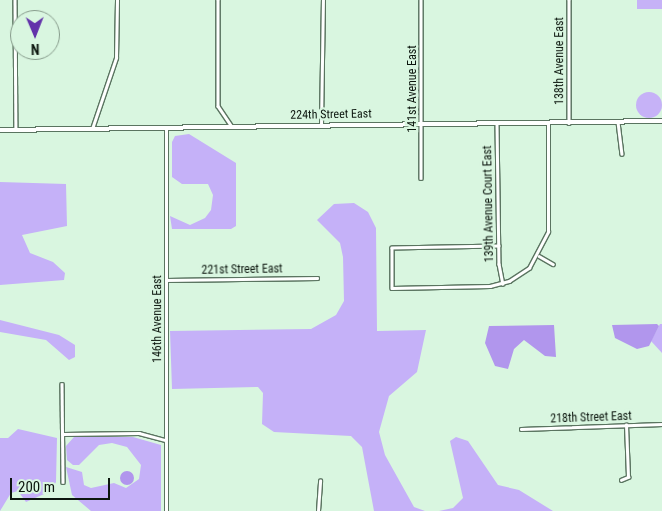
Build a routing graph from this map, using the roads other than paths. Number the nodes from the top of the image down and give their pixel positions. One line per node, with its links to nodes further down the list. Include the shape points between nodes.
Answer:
1 (15, 0): 16 (street)
2 (117, 0): 17 (street, via 116,58)
3 (218, 0): 14 (street, via 218,106)
4 (323, 0): 13 (street)
5 (420, 0): 11 (street, 141st Avenue East)
6 (569, 0): 10 (street, 138th Avenue East)
7 (662, 121): 8 (street, 224th Street East)
8 (618, 122): 10 (street, 224th Street East); 19 (street)
9 (548, 123): 10 (street, 224th Street East); 12 (street, 224th Street East); 22 (street, via 549,225)
10 (569, 123)
11 (421, 124): 12 (street, 224th Street East); 13 (street, 224th Street East); 20 (street, 141st Avenue East)
12 (497, 124): 21 (street, 139th Avenue Court East)
13 (321, 126): 14 (street, 224th Street East)
14 (232, 127): 15 (street, 224th Street East)
15 (166, 128): 17 (street, 224th Street East); 25 (street, 146th Avenue East)
16 (16, 129): 17 (street, 224th Street East); 18 (street, 224th Street East)
17 (92, 129)
18 (0, 130)
19 (622, 154)
20 (422, 178)
21 (499, 246): 26 (street, 139th Avenue Court East); 26 (street, via 392,248 392,288)
22 (539, 256): 23 (street); 26 (street, via 523,273)
23 (553, 264)
24 (317, 278): 25 (street, 221st Street East)
25 (167, 280): 32 (street, 146th Avenue East)
26 (503, 284)
27 (62, 384): 31 (street)
28 (662, 424): 29 (street, 218th Street East)
29 (626, 425): 30 (street, 218th Street East); 33 (street, via 628,477)
30 (522, 429)
31 (63, 434): 32 (street, via 139,433); 35 (street)
32 (166, 440): 36 (street, 146th Avenue East)
33 (621, 480)
34 (320, 481): 37 (street)
35 (63, 482)
36 (166, 511)
37 (318, 511)

